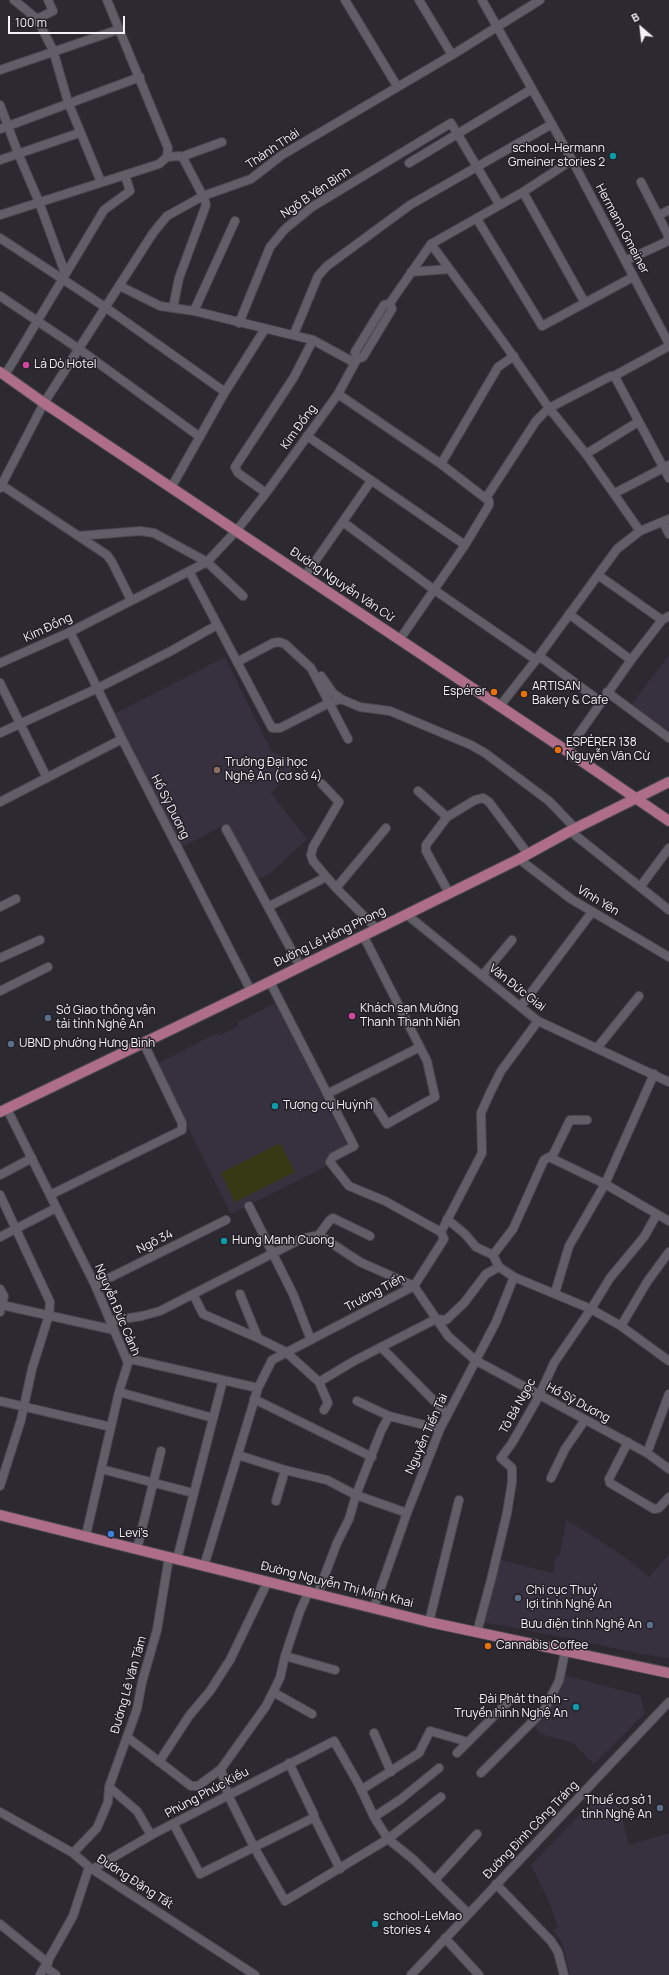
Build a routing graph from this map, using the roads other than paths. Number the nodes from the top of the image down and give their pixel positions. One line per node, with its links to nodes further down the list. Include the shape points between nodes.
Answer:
1 (14, 0): 8 (street)
2 (48, 0): 8 (street, via 53,12)
3 (107, 0): 10 (street)
4 (345, 0): 15 (street)
5 (419, 0): 12 (street)
6 (482, 0): 9 (street, Hermann Gmeiner)
7 (540, 0): 9 (street, Thành Thái)
8 (37, 18): 11 (street)
9 (497, 26): 12 (street, Thành Thái); 16 (street, Hermann Gmeiner)
10 (120, 29): 11 (street); 14 (street)
11 (53, 50): 13 (street); 17 (street)
12 (452, 55): 15 (street, Thành Thái)
13 (0, 70)
14 (140, 77): 17 (street); 27 (street, via 168,148)
15 (397, 86): 36 (street, Thành Thái, via 282,155 251,179)
16 (532, 89): 19 (street, Hermann Gmeiner); 23 (street)
17 (68, 102): 20 (street); 22 (street)
18 (0, 105): 20 (street)
19 (552, 124): 29 (street, Hermann Gmeiner); 31 (street)
20 (8, 126): 21 (street); 25 (street)
21 (0, 129)
22 (80, 132): 25 (street); 33 (street)
23 (458, 133): 30 (street); 31 (street); 59 (street, Ngõ B Yên Bình, via 451,123 312,207 285,229 270,247)
24 (222, 142): 26 (street)
25 (18, 153): 28 (street); 37 (street)
26 (181, 156): 27 (street); 36 (street)
27 (167, 157): 32 (street, via 159,164)
28 (0, 160)
29 (572, 160): 35 (street, Kim Đồng); 46 (street, Hermann Gmeiner)
30 (408, 163)
31 (477, 167): 38 (street); 61 (street, via 410,205 327,266 318,276)
32 (125, 174): 33 (street); 49 (street, via 130,191 104,210)
33 (101, 182): 37 (street)
34 (641, 182): 41 (street)
35 (523, 192): 38 (street, Kim Đồng); 54 (street)
36 (203, 196): 51 (street, Thành Thái, via 167,216 153,233); 56 (street, via 206,209 179,278)
37 (39, 202): 40 (street); 49 (street)
38 (499, 204): 42 (street, Kim Đồng)
39 (669, 210): 41 (street)
40 (0, 214)
41 (659, 215): 46 (street, via 668,240)
42 (477, 218): 45 (street, Kim Đồng); 54 (street, via 542,326)
43 (235, 221): 57 (street)
44 (0, 238): 49 (street)
45 (431, 244): 47 (street); 48 (street, Kim Đồng)
46 (625, 261): 50 (street, Hermann Gmeiner)
47 (449, 269): 48 (street); 67 (street)
48 (412, 272): 53 (street, Kim Đồng)
49 (63, 276): 55 (street); 58 (street)
50 (633, 277): 54 (street); 65 (street, Hermann Gmeiner)
51 (120, 286): 55 (street, Thành Thái); 56 (street, via 160,306)
52 (0, 296): 58 (street)
53 (390, 303): 62 (street, via 384,305); 63 (street, Kim Đồng, via 392,309)
54 (585, 303)
55 (105, 307): 66 (street, Thành Thái); 71 (street)
56 (173, 308): 57 (street)
57 (194, 311): 59 (street)
58 (37, 321): 66 (street); 69 (street)
59 (239, 323): 60 (street)
60 (265, 328): 61 (street); 71 (street)
61 (294, 334): 64 (street)
62 (367, 334): 63 (street); 68 (street, via 355,352)
63 (374, 338): 68 (street, Kim Đồng, via 363,357)
64 (313, 340): 68 (street); 85 (street, via 294,377 235,467 238,473)
65 (669, 345): 70 (street)
66 (79, 350): 73 (street, Thành Thái); 77 (street)
67 (514, 356): 74 (street); 79 (street, via 498,367)
68 (356, 361): 72 (street, Kim Đồng)
69 (3, 374): 73 (main road, Đường Nguyễn Văn Cừ)
70 (614, 376): 74 (street, via 608,376); 75 (street)
71 (225, 392): 77 (street)
72 (338, 394): 76 (street, Kim Đồng); 79 (street)
73 (44, 403): 83 (street, Thành Thái); 84 (main road, Đường Nguyễn Văn Cừ)
74 (549, 408): 78 (street); 87 (street, via 536,421)
75 (638, 422): 78 (street); 80 (street)
76 (307, 436): 82 (street); 85 (street, Kim Đồng)
77 (200, 437): 84 (street)
78 (586, 454): 86 (street)
79 (440, 464): 87 (street)
80 (666, 466): 81 (street); 86 (street)
81 (669, 478)
82 (371, 482): 89 (street); 94 (street)
83 (1, 486): 93 (street)
84 (172, 486): 90 (main road, Đường Nguyễn Văn Cừ)
85 (266, 493): 90 (street, Kim Đồng)
86 (615, 494): 91 (street)
87 (486, 498): 94 (street, via 489,505)
88 (666, 520): 91 (street); 92 (street)
89 (343, 522): 98 (street); 99 (street)
90 (237, 530): 95 (street, Kim Đồng); 98 (main road, Đường Nguyễn Văn Cừ)
91 (640, 531): 97 (street, via 617,549)
92 (669, 534)
93 (78, 536): 95 (street, via 149,532); 101 (street, via 111,560)
94 (465, 545): 99 (street)
95 (207, 562): 96 (street, Kim Đồng); 100 (street)
96 (188, 571): 101 (street, Kim Đồng); 104 (street)
97 (598, 574): 102 (street); 103 (street)
98 (305, 576): 106 (main road, Đường Nguyễn Văn Cừ)
99 (433, 589): 106 (street); 107 (street)
100 (243, 596)
101 (131, 600): 105 (street, Kim Đồng)
102 (569, 614): 107 (street); 108 (street)
103 (666, 618): 108 (street)
104 (217, 625): 109 (street); 113 (street)
105 (70, 632): 110 (street, Kim Đồng); 113 (street, Hồ Sỹ Dương)
106 (400, 639): 118 (main road, Đường Nguyễn Văn Cừ)
107 (537, 658): 116 (street); 118 (street)
108 (631, 660): 114 (street)
109 (237, 662): 117 (street, via 273,643 282,642 311,668); 117 (street, via 272,728 280,728)
110 (0, 663)
111 (321, 676): 115 (street, via 333,693)
112 (0, 682): 119 (street)
113 (98, 688): 119 (street); 122 (street, Hồ Sỹ Dương)
114 (607, 692): 116 (street); 121 (street)
115 (341, 699): 117 (street); 135 (street, via 360,707 395,712 471,745 549,801)
116 (601, 702): 124 (street)
117 (329, 703): 123 (street)
118 (500, 706): 124 (main road, Đường Nguyễn Văn Cừ)
119 (20, 724): 120 (street); 125 (street)
120 (0, 733)
121 (669, 738)
122 (122, 739): 125 (street); 159 (street, Hồ Sỹ Dương)
123 (348, 739)
124 (568, 751): 129 (main road, Đường Nguyễn Văn Cừ)
125 (47, 778): 130 (street)
126 (669, 782): 129 (main road, Đường Lê Hồng Phong)
127 (322, 784): 138 (street, via 339,800 312,849 313,861)
128 (418, 791): 131 (street)
129 (636, 799): 132 (main road, Đường Nguyễn Văn Cừ); 135 (main road, Đường Lê Hồng Phong)
130 (0, 802)
131 (447, 817): 137 (street, Vĩnh Yên, via 478,798 486,799); 141 (street, via 426,848)
132 (669, 821)
133 (386, 828): 140 (street)
134 (226, 829): 143 (street)
135 (572, 830): 137 (main road, Đường Lê Hồng Phong); 139 (street)
136 (669, 848): 139 (street)
137 (523, 856): 141 (main road, Đường Lê Hồng Phong); 146 (street, Vĩnh Yên, via 571,899)
138 (326, 877): 140 (street); 143 (street)
139 (640, 887): 145 (street)
140 (336, 888): 148 (street)
141 (449, 892): 147 (main road, Đường Lê Hồng Phong)
142 (16, 899): 144 (street)
143 (268, 907): 154 (street)
144 (0, 908)
145 (669, 910)
146 (592, 912): 152 (street, Vĩnh Yên); 161 (street)
147 (406, 914): 148 (main road, Đường Lê Hồng Phong); 156 (street, Văn Đức Giai)
148 (376, 928): 149 (main road, Đường Lê Hồng Phong)
149 (363, 935): 154 (main road, Đường Lê Hồng Phong); 164 (street)
150 (40, 940): 153 (street)
151 (512, 940): 156 (street)
152 (669, 957)
153 (0, 958)
154 (300, 966): 157 (main road, Đường Lê Hồng Phong)
155 (48, 967): 158 (street)
156 (482, 976): 161 (street, Văn Đức Giai)
157 (270, 982): 159 (main road, Đường Lê Hồng Phong); 168 (street)
158 (0, 991)
159 (251, 991): 163 (main road, Đường Lê Hồng Phong)
160 (639, 996): 165 (street)
161 (521, 1006): 162 (street, Văn Đức Giai)
162 (538, 1021): 165 (street, Văn Đức Giai); 182 (street, Trường Tiến, via 501,1071 490,1093 481,1114 482,1153)
163 (143, 1042): 170 (main road, Đường Lê Hồng Phong); 176 (street, via 182,1123 182,1130)
164 (420, 1047): 168 (street); 169 (street, via 430,1071 434,1099 387,1124)
165 (597, 1048): 166 (street, Văn Đức Giai)
166 (654, 1074): 167 (street, Văn Đức Giai); 175 (street)
167 (669, 1082)
168 (327, 1094): 185 (street, via 354,1146 333,1157 330,1162 350,1186 385,1201)
169 (373, 1102)
170 (3, 1110): 173 (street, Nguyễn Đức Cảnh)
171 (587, 1120): 172 (street, via 568,1121)
172 (552, 1157): 175 (street); 191 (street, via 544,1160 513,1230)
173 (32, 1158): 174 (street); 176 (street, Nguyễn Đức Cảnh)
174 (0, 1175)
175 (605, 1184): 180 (street); 197 (street, via 570,1246)
176 (50, 1195): 179 (street, Nguyễn Đức Cảnh)
177 (0, 1196): 184 (street)
178 (249, 1206): 190 (street)
179 (56, 1208): 184 (street); 194 (street, Nguyễn Đức Cảnh)
180 (657, 1214): 183 (street); 201 (street, Tô Bá Ngọc, via 644,1236 610,1278)
181 (226, 1220): 194 (street, Ngõ 34)
182 (447, 1220): 185 (street, Trường Tiến); 191 (street, via 465,1234 476,1247)
183 (669, 1221)
184 (16, 1229): 188 (street); 202 (street, via 50,1302)
185 (441, 1232): 195 (street, Trường Tiến, via 444,1239)
186 (318, 1236): 187 (street, via 333,1218); 190 (street, via 305,1238); 195 (street, via 360,1262)
187 (370, 1236)
188 (0, 1237)
189 (669, 1252): 205 (street, via 647,1282)
190 (273, 1253): 198 (street); 208 (street, via 294,1294)
191 (493, 1255): 192 (street)
192 (499, 1267): 193 (street); 203 (street, via 486,1274 464,1303 446,1320)
193 (514, 1276): 197 (street); 212 (street, Nguyễn Tiến Tài, via 496,1322)
194 (95, 1285): 204 (street, Nguyễn Đức Cảnh)
195 (414, 1286): 203 (street, Hồ Sỹ Dương); 208 (street, Trường Tiến)
196 (0, 1289): 200 (street, via 4,1296)
197 (554, 1293): 201 (street)
198 (193, 1294): 204 (street, via 151,1314); 207 (street, via 203,1314)
199 (240, 1294): 207 (street)
200 (1, 1308): 202 (street)
201 (591, 1308): 205 (street); 219 (street, Tô Bá Ngọc, via 554,1363)
202 (49, 1315): 206 (street); 223 (street, via 32,1369)
203 (436, 1319): 209 (street); 212 (street, Hồ Sỹ Dương, via 448,1336)
204 (110, 1321): 206 (street, Nguyễn Đức Cảnh)
205 (621, 1326): 213 (street)
206 (114, 1330): 211 (street, Nguyễn Đức Cảnh)
207 (258, 1338): 210 (street)
208 (311, 1340): 210 (street, Trường Tiến)
209 (381, 1347): 215 (street); 225 (street)
210 (286, 1352): 215 (street); 216 (street, Trường Tiến, via 272,1360)
211 (126, 1358): 214 (street); 217 (street, Nguyễn Đức Cảnh, via 128,1363)
212 (475, 1360): 219 (street, Hồ Sỹ Dương); 225 (street, Nguyễn Tiến Tài)
213 (669, 1361)
214 (223, 1380): 216 (street); 227 (street, Đường Lê Văn Tám)
215 (319, 1382): 224 (street, via 328,1403)
216 (258, 1388): 220 (street, Trường Tiến)
217 (119, 1392): 227 (street); 229 (street, Nguyễn Đức Cảnh)
218 (669, 1394): 233 (street)
219 (539, 1396): 228 (street, Hồ Sỹ Dương); 257 (street, Tô Bá Ngọc, via 501,1458 512,1468 512,1482 491,1580)
220 (254, 1399): 234 (street, Trường Tiến); 235 (street)
221 (0, 1401): 223 (street)
222 (357, 1401): 226 (street)
223 (24, 1406): 229 (street); 241 (street)
224 (324, 1410)
225 (447, 1414): 230 (street, Nguyễn Tiến Tài)
226 (389, 1416): 230 (street); 235 (street)
227 (213, 1418): 242 (street, Đường Lê Văn Tám)
228 (585, 1420): 231 (street, Hồ Sỹ Dương); 239 (street, via 565,1449)
229 (111, 1427): 236 (street, Nguyễn Đức Cảnh)
230 (440, 1429): 247 (street, Nguyễn Tiến Tài)
231 (628, 1442): 233 (street, Hồ Sỹ Dương); 244 (street, via 609,1479 610,1483 654,1509 659,1508)
232 (161, 1451): 240 (street)
233 (648, 1453): 237 (street, Hồ Sỹ Dương)
234 (238, 1455): 238 (street); 252 (street, Trường Tiến)
235 (372, 1457): 243 (street)
236 (101, 1469): 240 (street); 249 (street, Nguyễn Đức Cảnh)
237 (669, 1469)
238 (285, 1470): 243 (street, via 327,1480); 246 (street)
239 (551, 1478)
240 (153, 1483): 242 (street); 250 (street)
241 (0, 1486)
242 (193, 1493): 251 (street, Đường Lê Văn Tám)
243 (356, 1495): 247 (street); 254 (street, via 350,1519)
244 (669, 1497)
245 (460, 1500): 256 (street)
246 (276, 1501)
247 (407, 1513): 255 (street, Nguyễn Tiến Tài)
248 (0, 1515): 249 (main road, Đường Nguyễn Thị Minh Khai)
249 (86, 1535): 250 (main road, Đường Nguyễn Thị Minh Khai)
250 (137, 1549): 251 (main road, Đường Nguyễn Thị Minh Khai)
251 (173, 1558): 252 (main road, Đường Nguyễn Thị Minh Khai); 267 (street, Đường Lê Văn Tám, via 137,1709)
252 (204, 1566): 253 (main road, Đường Nguyễn Thị Minh Khai)
253 (268, 1581): 254 (main road, Đường Nguyễn Thị Minh Khai); 270 (street, via 230,1660)
254 (314, 1592): 255 (main road, Đường Nguyễn Thị Minh Khai); 259 (street, via 300,1611)
255 (374, 1607): 256 (main road, Đường Nguyễn Thị Minh Khai)
256 (429, 1622): 257 (main road, Đường Nguyễn Thị Minh Khai)
257 (476, 1632): 258 (main road, Đường Nguyễn Thị Minh Khai)
258 (565, 1652): 261 (main road, Đường Nguyễn Thị Minh Khai); 275 (street, via 559,1681 544,1710)
259 (285, 1656): 260 (street); 262 (street, via 280,1678)
260 (335, 1670)
261 (669, 1673)
262 (273, 1692): 265 (street); 273 (street, via 266,1706)
263 (510, 1700): 268 (street)
264 (669, 1702): 292 (street, Đường Đinh Công Tráng)
265 (312, 1714)
266 (374, 1733): 274 (street)
267 (127, 1737): 270 (street); 276 (street, Đường Lê Văn Tám)
268 (468, 1742): 269 (street); 274 (street, via 430,1731 419,1753)
269 (458, 1753)
270 (159, 1762): 273 (street, via 191,1786 198,1786)
271 (289, 1763): 277 (street, Phùng Phúc Kiều, via 334,1741); 278 (street, Phùng Phúc Kiều); 282 (street)
272 (439, 1768): 281 (street, via 401,1799)
273 (220, 1769): 278 (street)
274 (391, 1772): 277 (street)
275 (481, 1773)
276 (108, 1787): 285 (street, via 137,1811); 288 (street, Đường Lê Văn Tám, via 108,1802 97,1828)
277 (361, 1790): 281 (street)
278 (228, 1795): 283 (street, Phùng Phúc Kiều); 287 (street)
279 (441, 1797): 286 (street)
280 (0, 1812): 288 (street, Đường Đặng Tất)
281 (374, 1816): 286 (street)
282 (314, 1817): 287 (street); 290 (street)
283 (174, 1825): 285 (street, Phùng Phúc Kiều); 287 (street, via 200,1874)
284 (477, 1834): 291 (street)
285 (151, 1835): 289 (street, Phùng Phúc Kiều)
286 (388, 1839): 290 (street); 291 (street)
287 (254, 1847): 290 (street, via 286,1901)
288 (73, 1853): 289 (street, Đường Đặng Tất)
289 (91, 1868): 296 (street, via 73,1916); 299 (street, Đường Đặng Tất)
290 (340, 1869)
291 (435, 1880): 293 (street)
292 (496, 1884): 293 (street, Đường Đinh Công Tráng); 302 (street, via 552,1941)
293 (468, 1913): 295 (street, Đường Đinh Công Tráng)
294 (0, 1924): 296 (street)
295 (445, 1938): 300 (street, Đường Đinh Công Tráng); 301 (street)
296 (46, 1965): 297 (street); 298 (street)
297 (40, 1975)
298 (56, 1975)
299 (254, 1975)
300 (411, 1975)
301 (479, 1975)
302 (564, 1975)

